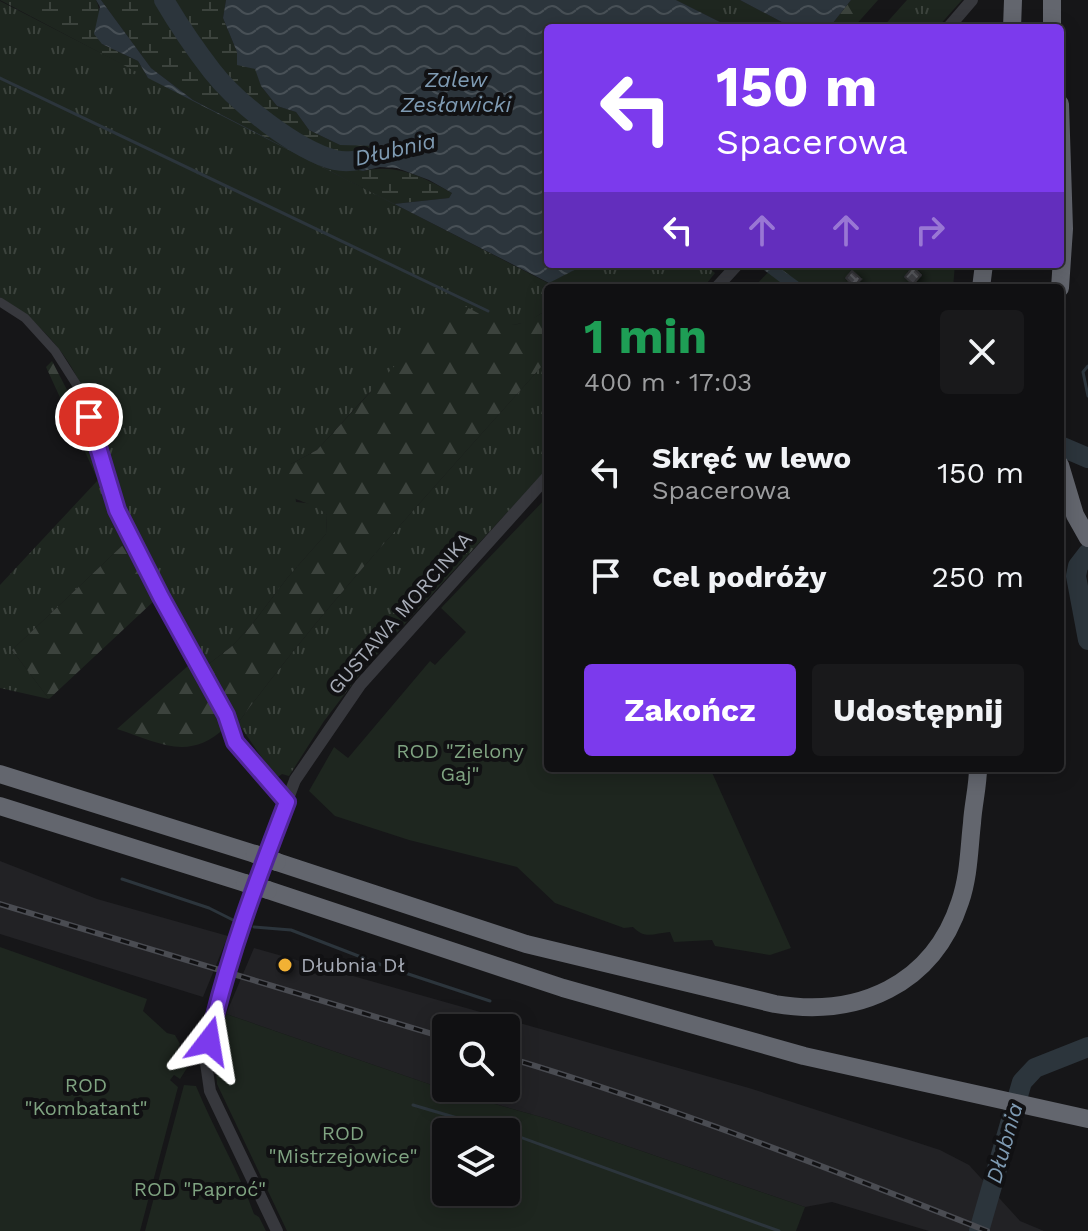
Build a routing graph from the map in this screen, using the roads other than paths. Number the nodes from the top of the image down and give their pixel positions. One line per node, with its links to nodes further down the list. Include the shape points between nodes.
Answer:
1 (972, 0): 4 (street)
2 (1013, 0): 5 (highway)
3 (1052, 0): 6 (highway)
4 (951, 24)
5 (1012, 24)
6 (1052, 24)
7 (734, 268): 8 (street)
8 (720, 284)
9 (0, 302): 15 (street, via 25,318 78,387 117,510 226,715 235,742)
10 (1064, 478): 12 (highway)
11 (544, 480): 15 (street, GUSTAWA MORCINKA, via 360,685 295,780)
12 (1088, 538)
13 (978, 772): 14 (highway, bridge, via 962,896 949,929 928,958 891,988 851,1004 805,1008 526,944)
14 (0, 774)
15 (287, 802): 18 (street, GUSTAWA MORCINKA, via 215,1011 206,1063 210,1091)
16 (0, 806): 17 (highway, bridge, via 563,988 804,1056)
17 (1088, 1119)
18 (277, 1231)

